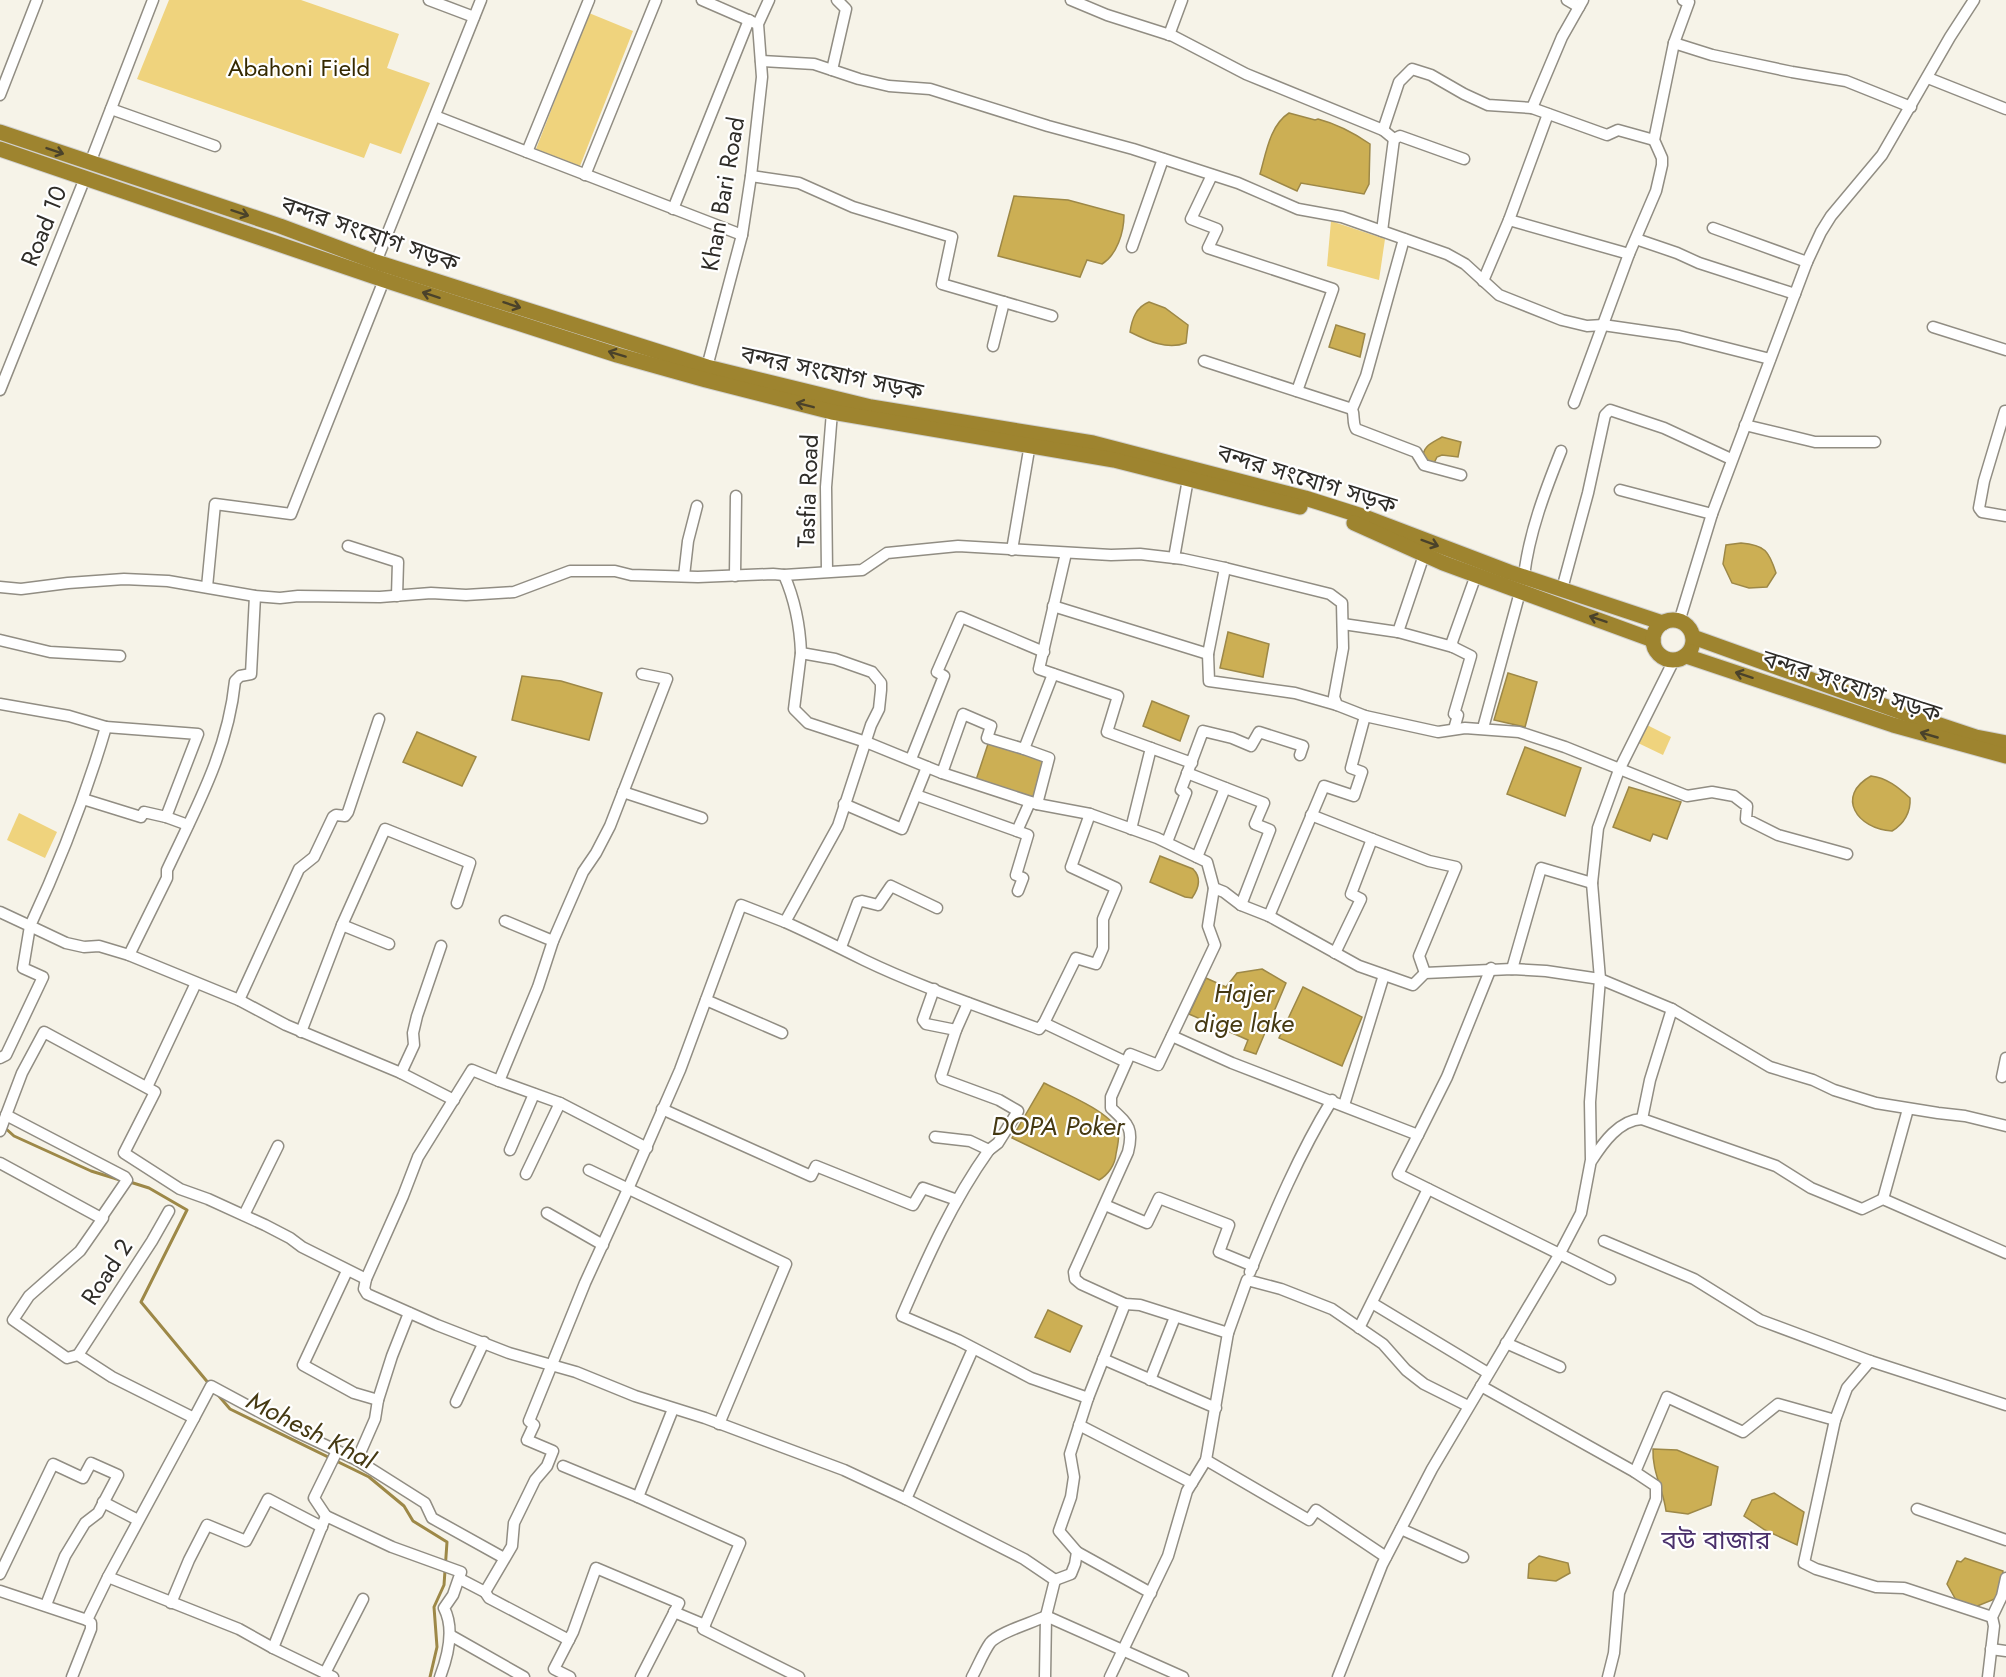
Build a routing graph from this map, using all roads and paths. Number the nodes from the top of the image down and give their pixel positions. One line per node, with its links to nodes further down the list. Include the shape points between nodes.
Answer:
1 (37, 0): 23 (street)
2 (153, 0): 26 (street)
3 (429, 0): 16 (street)
4 (481, 0): 16 (street)
5 (589, 0): 36 (street)
6 (656, 0): 40 (street)
7 (702, 0): 17 (street)
8 (768, 0): 17 (street)
9 (837, 0): 21 (street, via 846,9)
10 (1071, 0): 18 (street)
11 (1182, 0): 18 (street)
12 (1567, 0): 15 (street)
13 (1683, 0): 19 (street, via 1689,2)
14 (1974, 0): 22 (street)
15 (1581, 4): 25 (street, via 1562,37)
16 (474, 17): 29 (street)
17 (754, 22): 20 (street, Khan Bari Road); 44 (street)
18 (1169, 35): 30 (street, via 1246,74)
19 (1674, 43): 24 (street, via 1712,55 1846,81); 33 (street)
20 (761, 61): 21 (street, via 814,64); 42 (street, Khan Bari Road)
21 (832, 70): 37 (street, via 889,86 930,89)
22 (1928, 78): 24 (street); 27 (street)
23 (0, 95)
24 (1911, 107): 53 (street, via 1875,166 1831,216)
25 (1532, 108): 28 (street); 30 (street, via 1488,105 1412,69 1399,82)
26 (111, 109): 34 (street); 39 (street)
27 (2006, 109)
28 (1548, 114): 33 (street, via 1607,135 1618,130); 45 (street)
29 (435, 116): 36 (street); 54 (street)
30 (1383, 130): 32 (street)
31 (0, 132): 39 (highway, বন্দর সংযোগ সড়ক, one-way to 39)
32 (1394, 140): 38 (street, via 1401,136); 47 (street)
33 (1654, 140): 50 (street, via 1662,165)
34 (215, 146)
35 (0, 149): 43 (highway, বন্দর সংযোগ সড়ক)
36 (527, 152): 40 (street)
37 (1162, 159): 41 (street); 51 (street)
38 (1464, 159)
39 (90, 163): 54 (highway, বন্দর সংযোগ সড়ক, one-way to 54, via 280,226)
40 (585, 175): 44 (street)
41 (1212, 175): 47 (street, via 1298,209 1342,217); 67 (street, via 1191,219 1217,229 1208,248 1333,289)
42 (752, 176): 48 (street, Khan Bari Road); 57 (street, via 799,183 853,207 952,237 942,285)
43 (86, 178): 54 (highway, বন্দর সংযোগ সড়ক); 66 (street, Road 10)
44 (673, 209): 48 (street)
45 (1509, 220): 52 (street); 55 (street)
46 (1713, 228): 53 (street)
47 (1382, 231): 49 (street)
48 (742, 235): 65 (street, Khan Bari Road)
49 (1404, 239): 55 (street, via 1447,254); 69 (street, via 1366,376)
50 (1636, 239): 52 (street); 56 (street)
51 (1132, 248)
52 (1629, 254): 59 (street)
53 (1807, 262): 56 (street)
54 (380, 271): 65 (highway, বন্দর সংযোগ সড়ক, one-way to 65); 71 (highway, বন্দর সংযোগ সড়ক, one-way to 54, via 617,355); 97 (street, via 291,513 215,504)
55 (1483, 281): 59 (street, via 1499,295 1562,320)
56 (1795, 294): 63 (street)
57 (1004, 302): 58 (street); 61 (street)
58 (1052, 316)
59 (1603, 325): 63 (street, via 1679,336); 68 (street)
60 (1933, 327): 62 (street)
61 (993, 346)
62 (2006, 350)
63 (1770, 359): 72 (street)
64 (1204, 360): 67 (street)
65 (707, 368): 95 (highway, বন্দর সংযোগ সড়ক, one-way to 95, via 871,407 1130,452 1331,505)
66 (0, 390)
67 (1298, 391): 69 (street)
68 (1574, 403)
69 (1352, 409): 77 (street, via 1356,429 1416,452 1424,465)
70 (2005, 411): 83 (street, via 1979,508 1982,513)
71 (832, 412): 74 (highway, বন্দর সংযোগ সড়ক); 90 (street, Tasfia Road, via 826,487)
72 (1745, 425): 73 (street, via 1815,442); 76 (street)
73 (1875, 442)
74 (1030, 444): 78 (highway, বন্দর সংযোগ সড়ক); 85 (street)
75 (1561, 451): 95 (street, via 1544,494)
76 (1731, 459): 82 (street); 98 (street, via 1664,428 1610,410 1605,415)
77 (1461, 476)
78 (1188, 479): 87 (highway, বন্দর সংযোগ সড়ক, via 1329,514); 88 (street)
79 (1620, 490): 82 (street)
80 (736, 496): 94 (street)
81 (697, 506): 93 (street)
82 (1712, 514): 103 (street)
83 (2006, 516)
84 (348, 546): 101 (street, via 398,562)
85 (1012, 550): 86 (street); 90 (street, via 958,546 887,553 862,570)
86 (1066, 553): 88 (street); 102 (street)
87 (1424, 555): 92 (highway, বন্দর সংযোগ সড়ক); 106 (street)
88 (1174, 558): 89 (street)
89 (1225, 568): 105 (street, via 1330,594 1342,603); 113 (street)
90 (827, 571): 91 (street)
91 (784, 575): 94 (street); 112 (street, via 796,610)
92 (1476, 575): 99 (highway, বন্দর সংযোগ সড়ক); 110 (street)
93 (684, 576): 94 (street); 101 (street, via 570,571 514,592)
94 (735, 576)
95 (1524, 576): 98 (highway, বন্দর সংযোগ সড়ক)
96 (0, 587): 97 (street, via 21,589 124,579)
97 (207, 587): 100 (street)
98 (1562, 589): 104 (highway, বন্দর সংযোগ সড়ক)
99 (1520, 592): 109 (highway, বন্দর সংযোগ সড়ক, one-way to 99); 123 (street)
100 (255, 596): 101 (street); 146 (street, via 251,674 235,681 216,763)
101 (397, 596)
102 (1053, 606): 111 (street); 113 (street)
103 (1679, 622): 104 (highway); 107 (highway)
104 (1663, 623): 109 (highway)
105 (1343, 624): 106 (street); 119 (street, via 1334,697)
106 (1398, 632): 110 (street)
107 (1694, 637): 115 (highway); 126 (highway, বন্দর সংযোগ সড়ক, via 1904,713)
108 (0, 640): 114 (street, via 50,652)
109 (1653, 640): 115 (highway, via 1657,652 1667,659)
110 (1453, 647): 124 (street, via 1471,656 1454,714 1458,716)
111 (1044, 652): 117 (street, via 1039,669); 131 (street, via 961,617 937,672 944,676)
112 (801, 653): 125 (street, via 794,709 808,723); 125 (street, via 872,672 881,690 879,709)
113 (1208, 654): 119 (street, via 1209,681 1295,693)
114 (120, 656)
115 (1680, 658): 130 (highway, বন্দর সংযোগ সড়ক, one-way to 115); 134 (street)
116 (642, 674): 137 (street, via 667,679)
117 (1053, 674): 127 (street, via 1118,696 1107,732); 128 (street)
118 (0, 704): 122 (street)
119 (1337, 705): 120 (street)
120 (1365, 716): 124 (street, via 1438,732); 143 (street, via 1351,768 1362,772 1354,796 1324,786)
121 (379, 719): 178 (street, via 348,812 333,817 314,857 299,869)
122 (106, 727): 139 (street); 144 (street, via 198,734)
123 (1483, 728): 124 (street); 134 (street, via 1519,732)
124 (1454, 729)
125 (866, 742): 131 (street); 141 (street)
126 (2006, 743)
127 (1151, 748): 133 (street); 147 (street)
128 (1024, 749): 135 (street, via 987,738 991,726 963,714); 140 (street, via 1049,758)
129 (1300, 755): 133 (street, via 1303,746 1259,732 1251,746 1203,731)
130 (2006, 756)
131 (911, 759): 132 (street)
132 (927, 767): 135 (street); 138 (street)
133 (1189, 768): 136 (street); 150 (street, via 1181,790 1186,793)
134 (1619, 770): 151 (street, via 1687,796 1712,792 1734,796 1747,806 1746,819 1778,835); 153 (street, via 1598,828)
135 (942, 773): 140 (street)
136 (1225, 788): 152 (street); 157 (street, via 1264,803 1255,824 1270,830)
137 (623, 792): 145 (street); 165 (street)
138 (916, 795): 141 (street, via 902,829); 148 (street)
139 (83, 799): 144 (street, via 141,817 144,812); 164 (street)
140 (1034, 803): 142 (street); 148 (street)
141 (844, 804): 162 (street, via 838,826)
142 (1090, 814): 147 (street); 182 (street, via 1071,867 1116,888 1103,919 1102,948 1096,963 1076,958)
143 (1311, 816): 149 (street); 160 (street)
144 (166, 817): 146 (street)
145 (702, 818)
146 (188, 825): 170 (street)
147 (1131, 829): 150 (street)
148 (1017, 831): 155 (street, via 1028,835 1016,875 1023,878)
149 (1372, 839): 169 (street, via 1351,894 1361,899); 173 (street, via 1428,861 1456,867 1419,956)
150 (1167, 842): 152 (street)
151 (1846, 854)
152 (1197, 857): 154 (street, via 1208,861)
153 (1592, 883): 172 (street, via 1541,868); 175 (street)
154 (1214, 888): 157 (street); 186 (street, via 1208,926 1215,945)
155 (1018, 891)
156 (457, 903): 163 (street, via 470,863 385,829)
157 (1241, 905): 160 (street)
158 (937, 908): 168 (street, via 891,886 878,905 858,902)
159 (0, 912): 164 (street)
160 (1269, 916): 169 (street)
161 (505, 921): 165 (street)
162 (785, 922): 168 (street); 179 (street, via 741,905)
163 (342, 925): 166 (street); 184 (street)
164 (30, 926): 170 (street, via 66,943 99,946); 187 (street, via 23,968 44,977 6,1055)
165 (553, 941): 192 (street)
166 (389, 944)
167 (441, 946): 190 (street, via 417,1016 414,1045)
168 (841, 947): 177 (street)
169 (1335, 953): 174 (street)
170 (129, 955): 176 (street)
171 (1491, 968): 172 (street); 173 (street); 205 (street, via 1447,1077)
172 (1512, 969): 175 (street)
173 (1425, 973): 174 (street, via 1413,985)
174 (1384, 975): 198 (street)
175 (1600, 979): 181 (street); 211 (street, via 1590,1102)
176 (196, 982): 178 (street); 193 (street)
177 (934, 989): 180 (street); 183 (street, via 923,1020)
178 (239, 1000): 184 (street)
179 (706, 1000): 185 (street); 200 (street)
180 (968, 1002): 182 (street, via 1040,1029); 183 (street)
181 (1672, 1009): 199 (street, via 1770,1067 1875,1103); 202 (street)
182 (1044, 1023): 189 (street)
183 (956, 1030): 210 (street, via 942,1079 1018,1111 998,1143)
184 (301, 1032): 190 (street)
185 (782, 1033)
186 (1172, 1036): 189 (street, via 1158,1065 1130,1054); 196 (street)
187 (0, 1058)
188 (2006, 1059): 191 (street)
189 (1126, 1062): 219 (street, via 1111,1097 1111,1108 1130,1127 1131,1140)
190 (401, 1073): 195 (street)
191 (2001, 1077)
192 (499, 1081): 194 (street); 195 (street, via 472,1070)
193 (147, 1087): 201 (street, via 44,1032); 222 (street, via 155,1092 124,1153 180,1189)
194 (534, 1094): 197 (street); 209 (street)
195 (454, 1100): 230 (street, via 417,1157 404,1196)
196 (1332, 1100): 198 (street); 228 (street, via 1314,1129)
197 (560, 1103): 208 (street); 214 (street)
198 (1344, 1105): 205 (street)
199 (1908, 1109): 203 (street); 217 (street)
200 (662, 1110): 208 (street); 218 (street, via 811,1176 816,1166 913,1205 923,1188)
201 (6, 1115): 204 (street); 223 (street, via 125,1177 127,1180)
202 (1642, 1119): 211 (street, via 1632,1119 1606,1139); 217 (street, via 1776,1166 1810,1188 1862,1209)
203 (2006, 1126)
204 (0, 1131)
205 (1418, 1135): 216 (street, via 1398,1174)
206 (935, 1137): 210 (street, via 970,1142)
207 (278, 1146): 222 (street)
208 (647, 1148): 215 (street)
209 (510, 1150)
210 (988, 1150): 218 (street)
211 (1592, 1160): 227 (street, via 1581,1213)
212 (0, 1163): 223 (street)
213 (589, 1170): 215 (street)
214 (526, 1174)
215 (628, 1189): 225 (street); 259 (street, via 786,1264)
216 (1428, 1190): 227 (street); 233 (street)
217 (1883, 1199): 226 (street)
218 (957, 1200): 241 (street, via 933,1243 902,1316)
219 (1105, 1205): 228 (street, via 1147,1223 1159,1198 1229,1225 1219,1252); 234 (street, via 1074,1272 1075,1280)
220 (169, 1211): 242 (street, Road 2)
221 (547, 1213): 225 (street)
222 (244, 1215): 229 (street)
223 (101, 1218): 242 (street, via 80,1251 29,1296 13,1320 67,1358)
224 (1604, 1241): 244 (street, via 1694,1279 1760,1320)
225 (603, 1245): 245 (street)
226 (2006, 1253)
227 (1559, 1255): 231 (street); 240 (street)
228 (1252, 1266): 232 (street)
229 (347, 1271): 230 (street); 251 (street, via 303,1365 354,1393)
230 (366, 1279): 235 (street, via 367,1294)
231 (1610, 1279)
232 (1247, 1280): 237 (street, via 1332,1309); 238 (street)
233 (1372, 1303): 237 (street); 247 (street)
234 (1125, 1304): 236 (street); 243 (street)
235 (409, 1313): 239 (street); 251 (street)
236 (1175, 1317): 238 (street); 248 (street)
237 (1359, 1328): 253 (street, via 1383,1344 1424,1384)
238 (1228, 1334): 255 (street)
239 (484, 1342): 245 (street); 252 (street)
240 (1506, 1343): 246 (street); 247 (street)
241 (973, 1348): 250 (street, via 1031,1378); 268 (street)
242 (78, 1355): 257 (street, via 112,1377)
243 (1103, 1359): 248 (street); 250 (street)
244 (1870, 1361): 254 (street); 258 (street, via 1847,1388)
245 (551, 1366): 256 (street); 278 (street, via 529,1421 534,1425 527,1440 554,1451 514,1523 513,1546)
246 (1560, 1367)
247 (1488, 1373): 249 (street)
248 (1150, 1380): 255 (street)
249 (1480, 1386): 253 (street); 265 (street)
250 (1088, 1398): 260 (street)
251 (378, 1400): 262 (street, via 375,1419)
252 (456, 1402)
253 (1468, 1406): 273 (street)
254 (2006, 1406)
255 (1215, 1408): 263 (street)
256 (673, 1409): 259 (street); 267 (street)
257 (194, 1418): 261 (street, via 211,1386); 271 (street)
258 (1835, 1420): 265 (street, via 1778,1404 1743,1432 1667,1397); 292 (street, via 1804,1563 1876,1587 1904,1588)
259 (719, 1424): 268 (street, via 844,1470)
260 (1079, 1425): 266 (street); 275 (street, via 1070,1454 1074,1477 1071,1497 1059,1530)
261 (337, 1450): 262 (street); 272 (street, via 314,1498)
262 (357, 1460): 278 (street, via 425,1503 432,1518)
263 (1206, 1460): 266 (street); 276 (street, via 1308,1520 1316,1510)
264 (563, 1466): 267 (street)
265 (1635, 1472): 313 (street, via 1656,1486 1656,1499 1619,1593)
266 (1192, 1483): 286 (street, via 1168,1556)
267 (638, 1497): 294 (street, via 740,1543)
268 (906, 1499): 283 (street, via 1024,1559)
269 (104, 1502): 271 (street); 279 (street, via 118,1475 91,1463 83,1478 53,1464); 289 (street, via 98,1513 85,1522 65,1556)
270 (1917, 1509): 274 (street)
271 (138, 1520): 280 (street)
272 (324, 1522): 282 (street, via 461,1572); 288 (street, via 268,1500 246,1541 207,1525); 297 (street)
273 (1401, 1529): 276 (street); 277 (street)
274 (2006, 1539)
275 (1077, 1552): 283 (street, via 1071,1574); 286 (street)
276 (1386, 1557): 312 (street)
277 (1463, 1557)
278 (504, 1558): 285 (street)
279 (0, 1574)
280 (108, 1577): 288 (street); 293 (street)
281 (2006, 1578): 292 (street)
282 (460, 1579): 285 (street); 295 (street, via 444,1608)
283 (1055, 1580): 291 (street)
284 (0, 1591): 289 (street)
285 (485, 1592): 296 (street, via 489,1598)
286 (1151, 1593): 299 (street)
287 (363, 1599): 301 (street)
288 (171, 1603): 297 (street, via 240,1629)
289 (46, 1605): 293 (street)
290 (674, 1612): 294 (street); 296 (street, via 679,1603 596,1568); 302 (street)
291 (1046, 1616): 299 (street); 308 (street, via 991,1641); 309 (street)
292 (1992, 1617): 298 (street)
293 (87, 1620): 303 (street, via 91,1629)
294 (705, 1625): 307 (street, via 703,1629)
295 (450, 1635): 304 (street); 305 (street)
296 (569, 1640): 306 (street, via 554,1669)
297 (273, 1648): 301 (street)
298 (1991, 1649): 300 (street); 314 (street)
299 (1124, 1650): 310 (street); 311 (street)
300 (2006, 1651)
301 (329, 1675)
302 (645, 1676)
303 (72, 1677)
304 (440, 1677)
305 (524, 1677)
306 (570, 1677)
307 (799, 1677)
308 (972, 1677)
309 (1045, 1677)
310 (1110, 1677)
311 (1183, 1677)
312 (1338, 1677)
313 (1608, 1677)
314 (1988, 1677)

